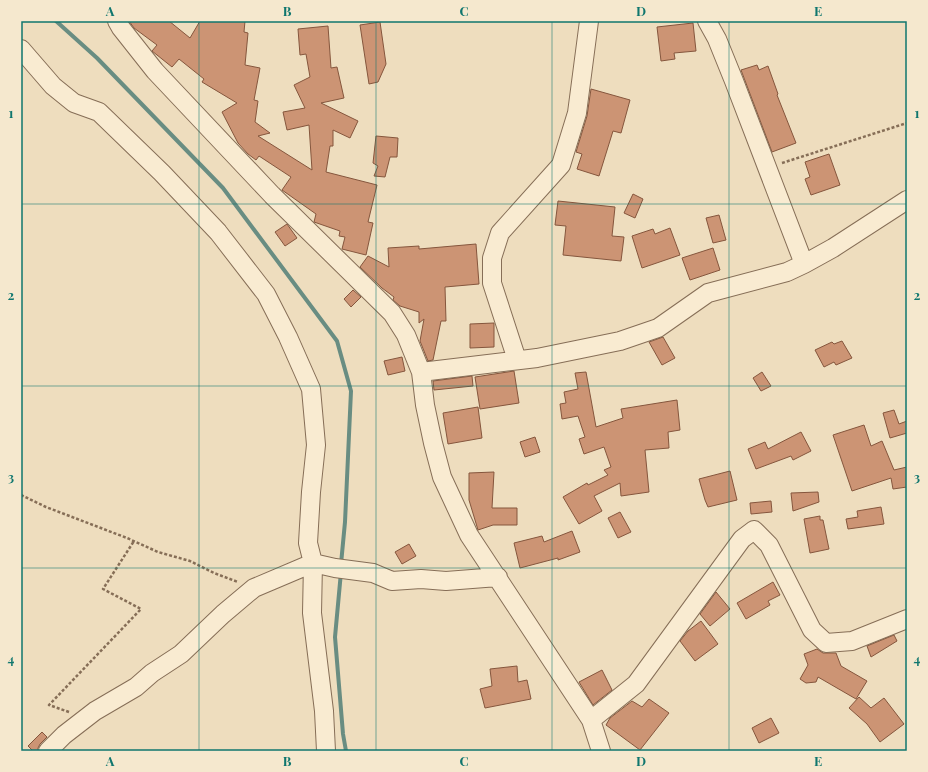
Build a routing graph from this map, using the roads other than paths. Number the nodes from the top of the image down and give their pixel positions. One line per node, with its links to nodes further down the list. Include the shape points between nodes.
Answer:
1 (117, 21): 8 (street, via 155,71 204,124 392,313 406,335)
2 (588, 21): 7 (street, via 577,113 561,164 500,233 492,258 492,283)
3 (707, 21): 6 (street, via 717,39)
4 (21, 49): 9 (street, via 53,86 74,103 99,112 162,173 218,232 266,294 311,388 316,445 308,543)
5 (907, 200): 6 (street)
6 (804, 264): 7 (street, via 787,272 708,293 658,328 620,341)
7 (517, 360): 8 (street)
8 (421, 372): 10 (street, via 432,443 442,477 469,535)
9 (313, 563): 10 (street, via 373,573 392,581 421,579 446,582); 13 (street, via 254,588 181,654 136,687 94,711); 14 (street, via 312,613 324,711)
10 (498, 578): 12 (street)
11 (907, 619): 12 (street, via 852,640 826,643 812,630 769,545 754,530 742,539 636,684)
12 (591, 720): 15 (street)
13 (48, 751)
14 (326, 751)
15 (601, 751)

